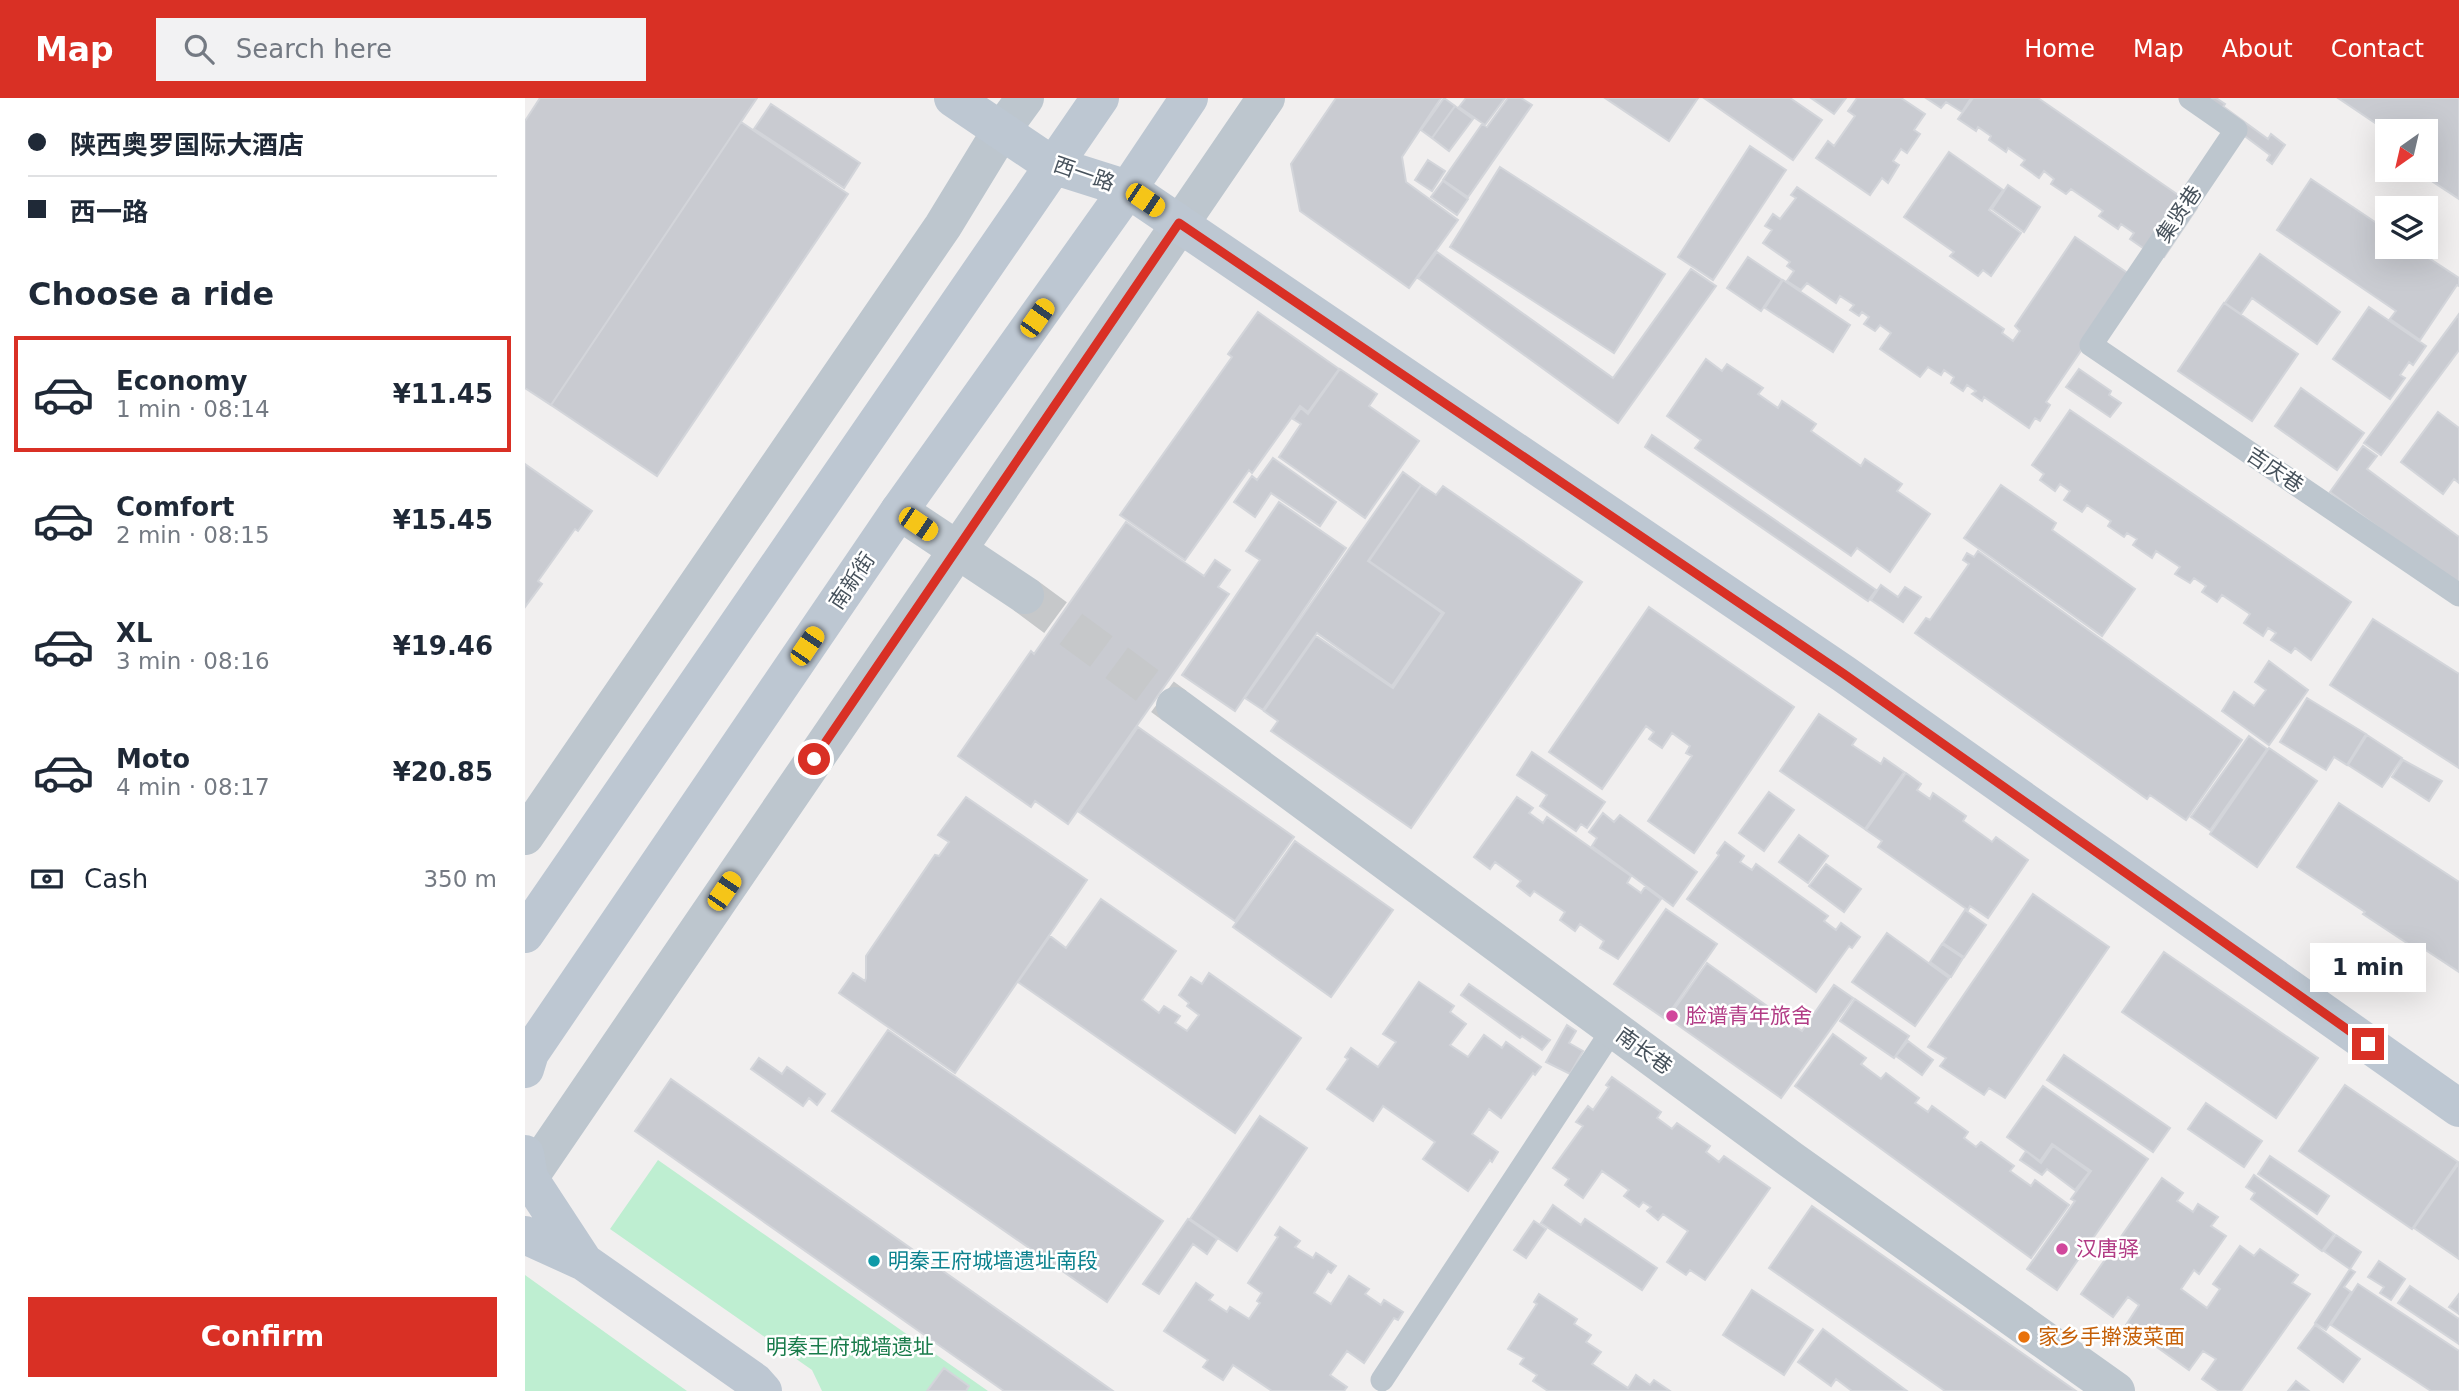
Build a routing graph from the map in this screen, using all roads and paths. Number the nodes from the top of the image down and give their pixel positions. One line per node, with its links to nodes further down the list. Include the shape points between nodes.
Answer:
1 (953, 98): 7 (main road, 西一路)
2 (1025, 98): 7 (street)
3 (1100, 98): 8 (main road)
4 (1189, 98): 9 (main road, 南新街)
5 (1266, 98): 10 (street)
6 (2190, 98): 11 (lane, 集贤巷, via 2236,130)
7 (1001, 131): 8 (main road, 西一路); 17 (street, via 943,226)
8 (1052, 165): 9 (main road, 西一路); 18 (main road)
9 (1128, 189): 10 (main road, 西一路); 12 (main road, 南新街)
10 (1179, 223): 13 (street); 21 (main road, 西一路, via 1833,666)
11 (2091, 345): 15 (lane, 吉庆巷)
12 (899, 512): 13 (street); 20 (main road, 南新街, via 530,1053)
13 (956, 550): 14 (street); 22 (street)
14 (1025, 595)
15 (2459, 595)
16 (1175, 706): 19 (street, 南长巷)
17 (525, 836)
18 (525, 934)
19 (1613, 1029): 25 (lane); 27 (street, 南长巷)
20 (525, 1069)
21 (2459, 1108)
22 (527, 1166): 24 (main road)
23 (525, 1235): 24 (main road)
24 (584, 1262): 26 (main road)
25 (1381, 1380)
26 (763, 1391)
27 (2116, 1391)

